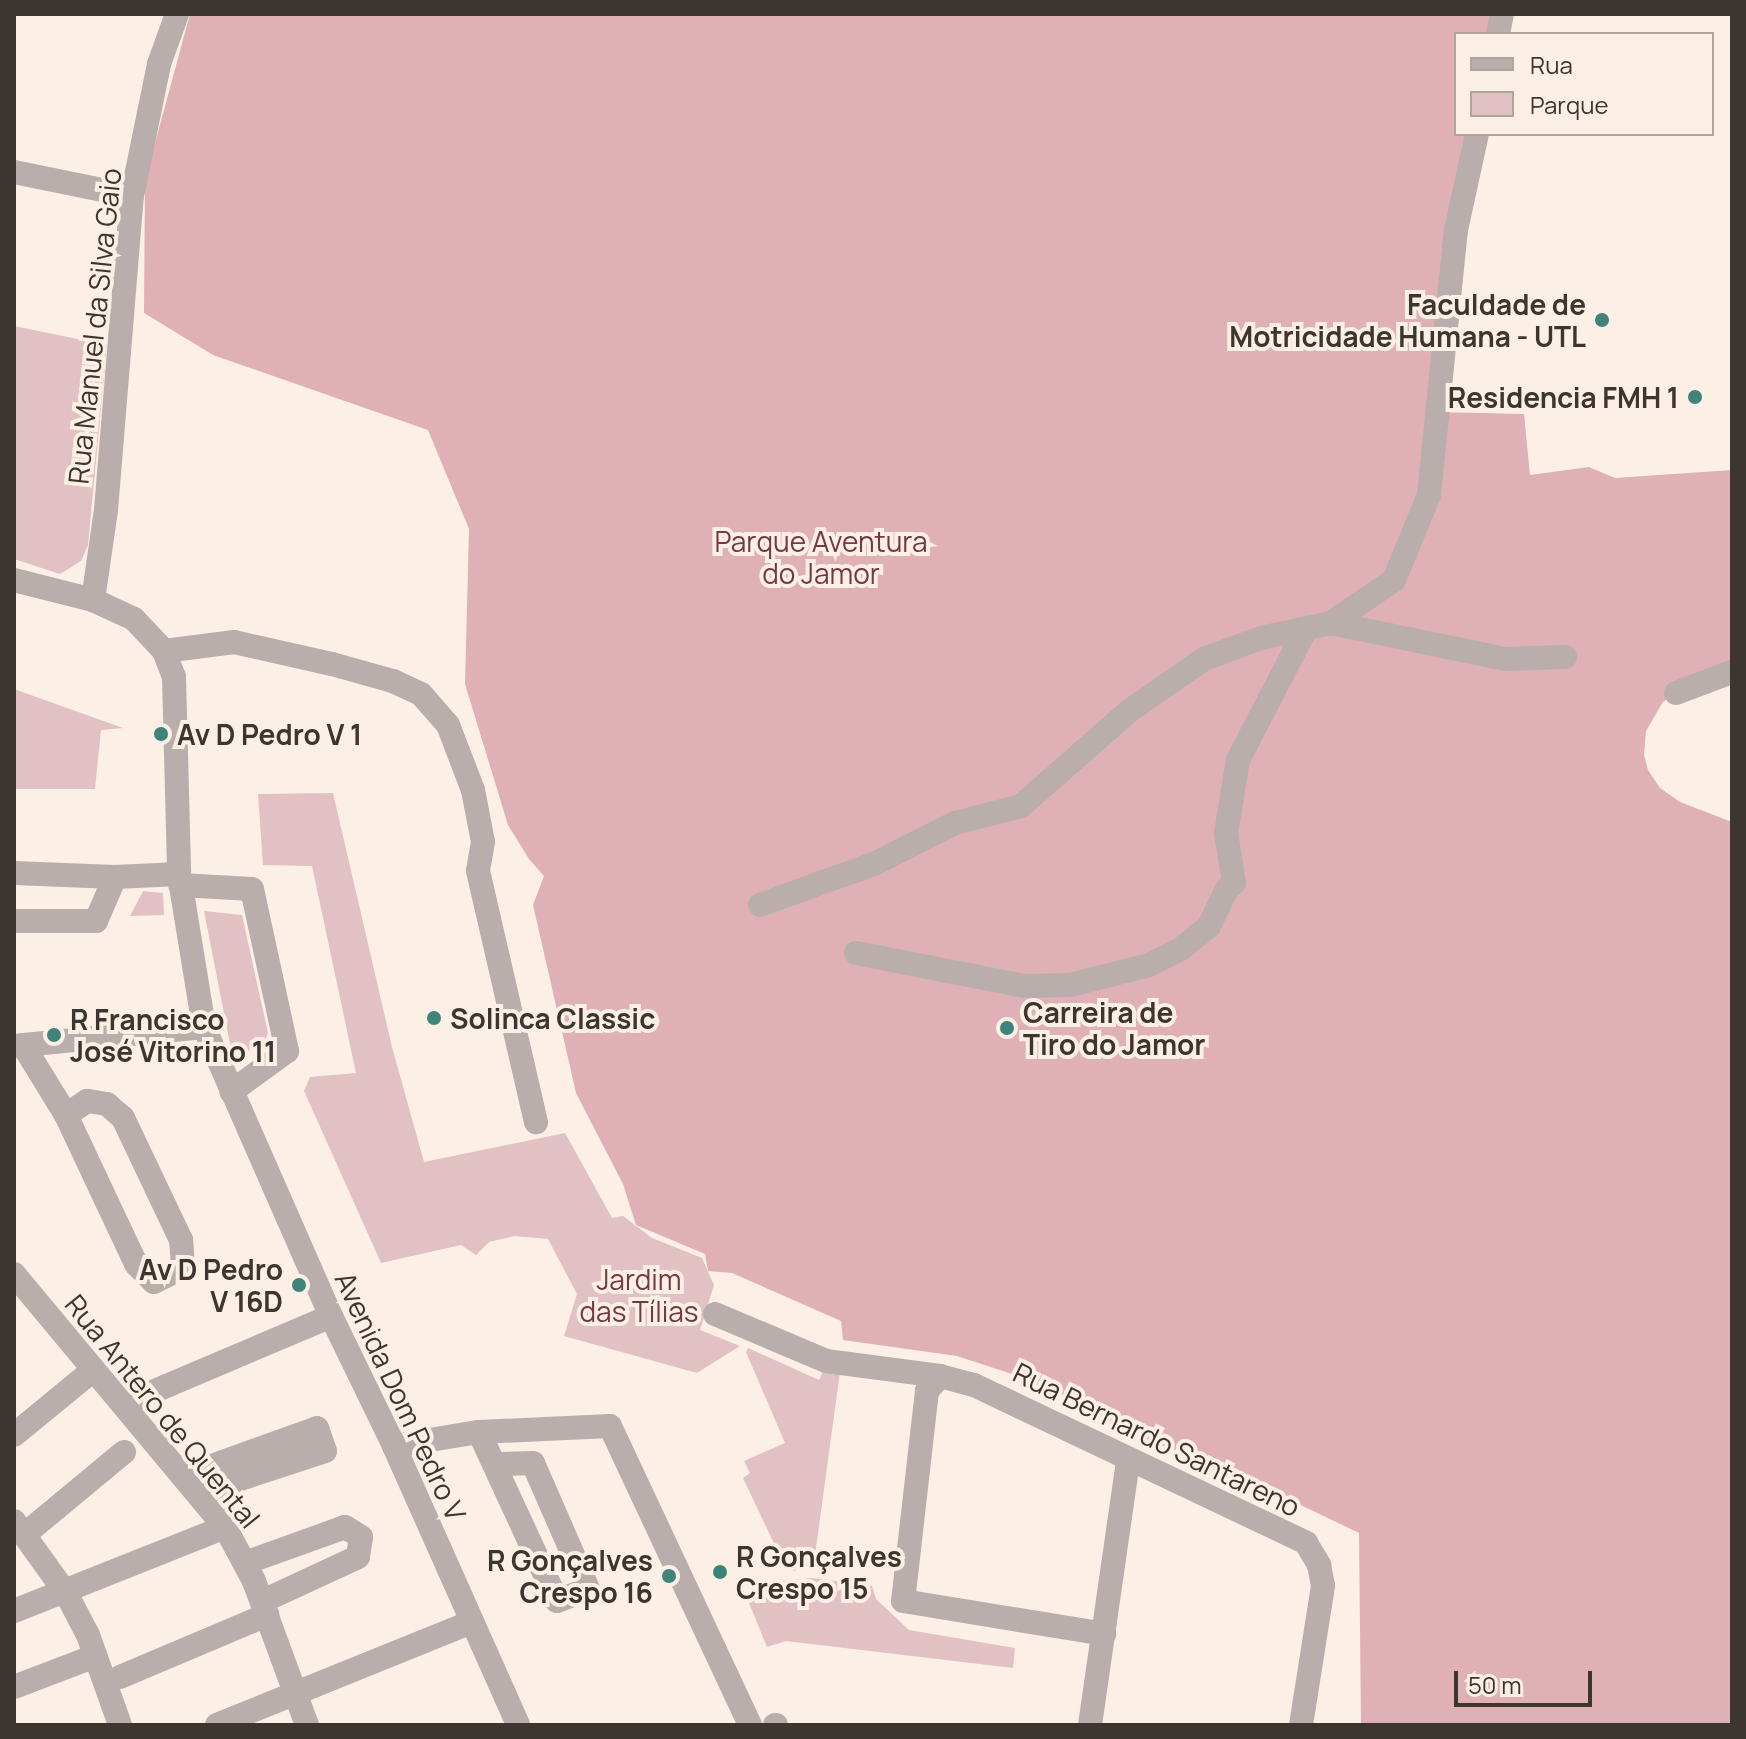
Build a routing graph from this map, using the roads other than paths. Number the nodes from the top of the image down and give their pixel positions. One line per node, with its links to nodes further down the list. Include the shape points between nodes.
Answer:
1 (177, 14): 4 (street, Rua Manuel da Silva Gaio, via 159,64)
2 (1477, 136): 7 (street, via 1456,230 1426,507 1394,580)
3 (14, 172): 4 (street)
4 (132, 196): 6 (street, Rua Manuel da Silva Gaio, via 106,510)
5 (14, 580): 6 (street)
6 (93, 600): 9 (street, via 134,619)
7 (1331, 623): 8 (street); 10 (street, via 1505,659)
8 (1306, 629): 16 (street, via 1261,638 1204,659 1129,711 1021,806 955,823 876,863); 18 (street, via 1238,760 1226,833 1230,886 1209,926 1182,948 1139,968 1070,985 1000,983)
9 (164, 651): 15 (street, Avenida Dom Pedro V, via 174,677); 23 (street, via 234,642 332,664 421,694 448,725 473,790 483,842 478,871)
10 (1565, 657)
11 (1732, 672): 12 (street)
12 (1676, 693)
13 (14, 873): 14 (street)
14 (115, 877): 15 (street); 17 (street, via 96,921)
15 (180, 880): 19 (street, Avenida Dom Pedro V); 21 (street, via 252,889 287,1051)
16 (760, 905)
17 (14, 921)
18 (856, 953)
19 (204, 1027): 20 (street); 21 (street, Avenida Dom Pedro V)
20 (19, 1046): 22 (street)
21 (231, 1092): 26 (street, Avenida Dom Pedro V)
22 (66, 1115): 22 (street, via 136,1264 154,1282 183,1267 181,1240 123,1118 107,1104 87,1101)
23 (536, 1122)
24 (14, 1274): 27 (street, Rua Antero de Quental)
25 (715, 1314): 28 (street, Rua Bernardo Santareno, via 826,1361)
26 (331, 1316): 29 (street); 32 (street, Avenida Dom Pedro V)
27 (92, 1371): 29 (street, Rua Antero de Quental); 31 (street)
28 (940, 1376): 34 (street, Rua Bernardo Santareno, via 974,1385); 43 (street, via 927,1391 903,1601)
29 (124, 1404): 36 (street, Rua Antero de Quental)
30 (479, 1432): 32 (street); 35 (street); 52 (street, via 610,1426)
31 (14, 1435)
32 (394, 1446): 42 (street, Avenida Dom Pedro V)
33 (124, 1452): 37 (street)
34 (1128, 1461): 43 (street); 54 (street, Rua Bernardo Santareno, via 1306,1543 1319,1565 1323,1586)
35 (496, 1464): 35 (street, via 557,1601 588,1589 533,1463)
36 (225, 1527): 38 (street, Rua Antero de Quental); 39 (street)
37 (19, 1528): 39 (street)
38 (245, 1563): 40 (street, Rua Antero de Quental); 40 (street, via 345,1527 361,1537 358,1557)
39 (66, 1593): 41 (street); 44 (street)
40 (265, 1608): 45 (street); 47 (street, Rua Antero de Quental)
41 (14, 1611)
42 (472, 1622): 47 (street); 51 (street, Avenida Dom Pedro V)
43 (1104, 1634): 53 (street)
44 (95, 1656): 46 (street); 48 (street)
45 (120, 1677)
46 (14, 1687)
47 (296, 1695): 49 (street); 50 (street, Rua Antero de Quental)
48 (120, 1725)
49 (217, 1725)
50 (307, 1725)
51 (518, 1725)
52 (750, 1725)
53 (1090, 1725)
54 (1301, 1725)

